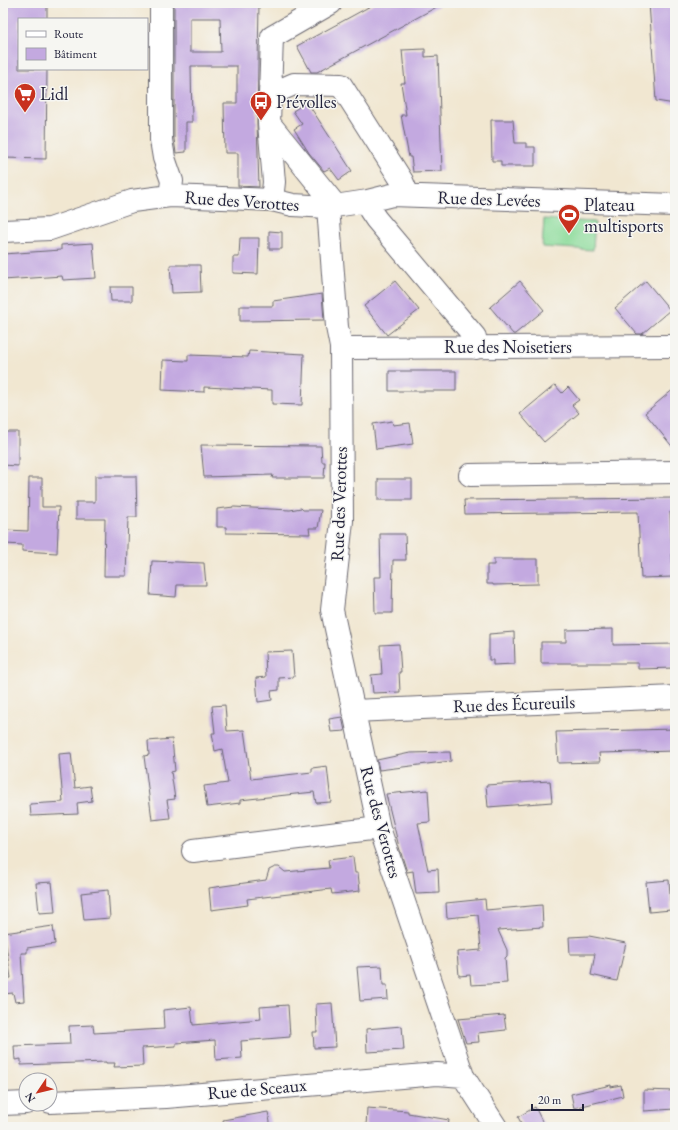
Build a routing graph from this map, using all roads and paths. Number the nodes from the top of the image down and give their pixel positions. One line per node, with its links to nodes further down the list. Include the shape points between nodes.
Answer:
1 (161, 3): 6 (street, via 161,140 172,180)
2 (331, 3): 3 (street, via 272,37)
3 (271, 94): 4 (street); 5 (street, via 294,84 341,85 402,180)
4 (269, 123): 7 (street, via 274,182); 10 (street)
5 (408, 195): 8 (street, Rue des Levées, via 392,195); 9 (street, Rue des Levées)
6 (170, 196): 7 (street, Rue des Verottes); 11 (street, Rue des Verottes, via 132,201 50,229)
7 (272, 200): 10 (street, Rue des Verottes, via 292,205)
8 (368, 201): 10 (street, Rue des Levées); 14 (street, via 376,219 475,337)
9 (675, 205)
10 (332, 207): 13 (street, Rue des Verottes)
11 (3, 231)
12 (675, 346): 14 (street, Rue des Noisetiers)
13 (341, 347): 14 (street, Rue des Noisetiers); 18 (street, Rue des Verottes, via 342,521 332,610)
14 (476, 348)
15 (675, 472): 16 (street)
16 (470, 474)
17 (675, 697): 18 (street, Rue des Écureuils)
18 (353, 711): 19 (street, Rue des Verottes)
19 (379, 828): 20 (street); 21 (street, Rue des Verottes)
20 (193, 851)
21 (463, 1076): 22 (street, Rue de Sceaux, via 437,1074 166,1097); 25 (street, Rue des Verottes)
22 (58, 1102)
23 (18, 1103): 24 (street)
24 (3, 1104)
25 (496, 1127)

